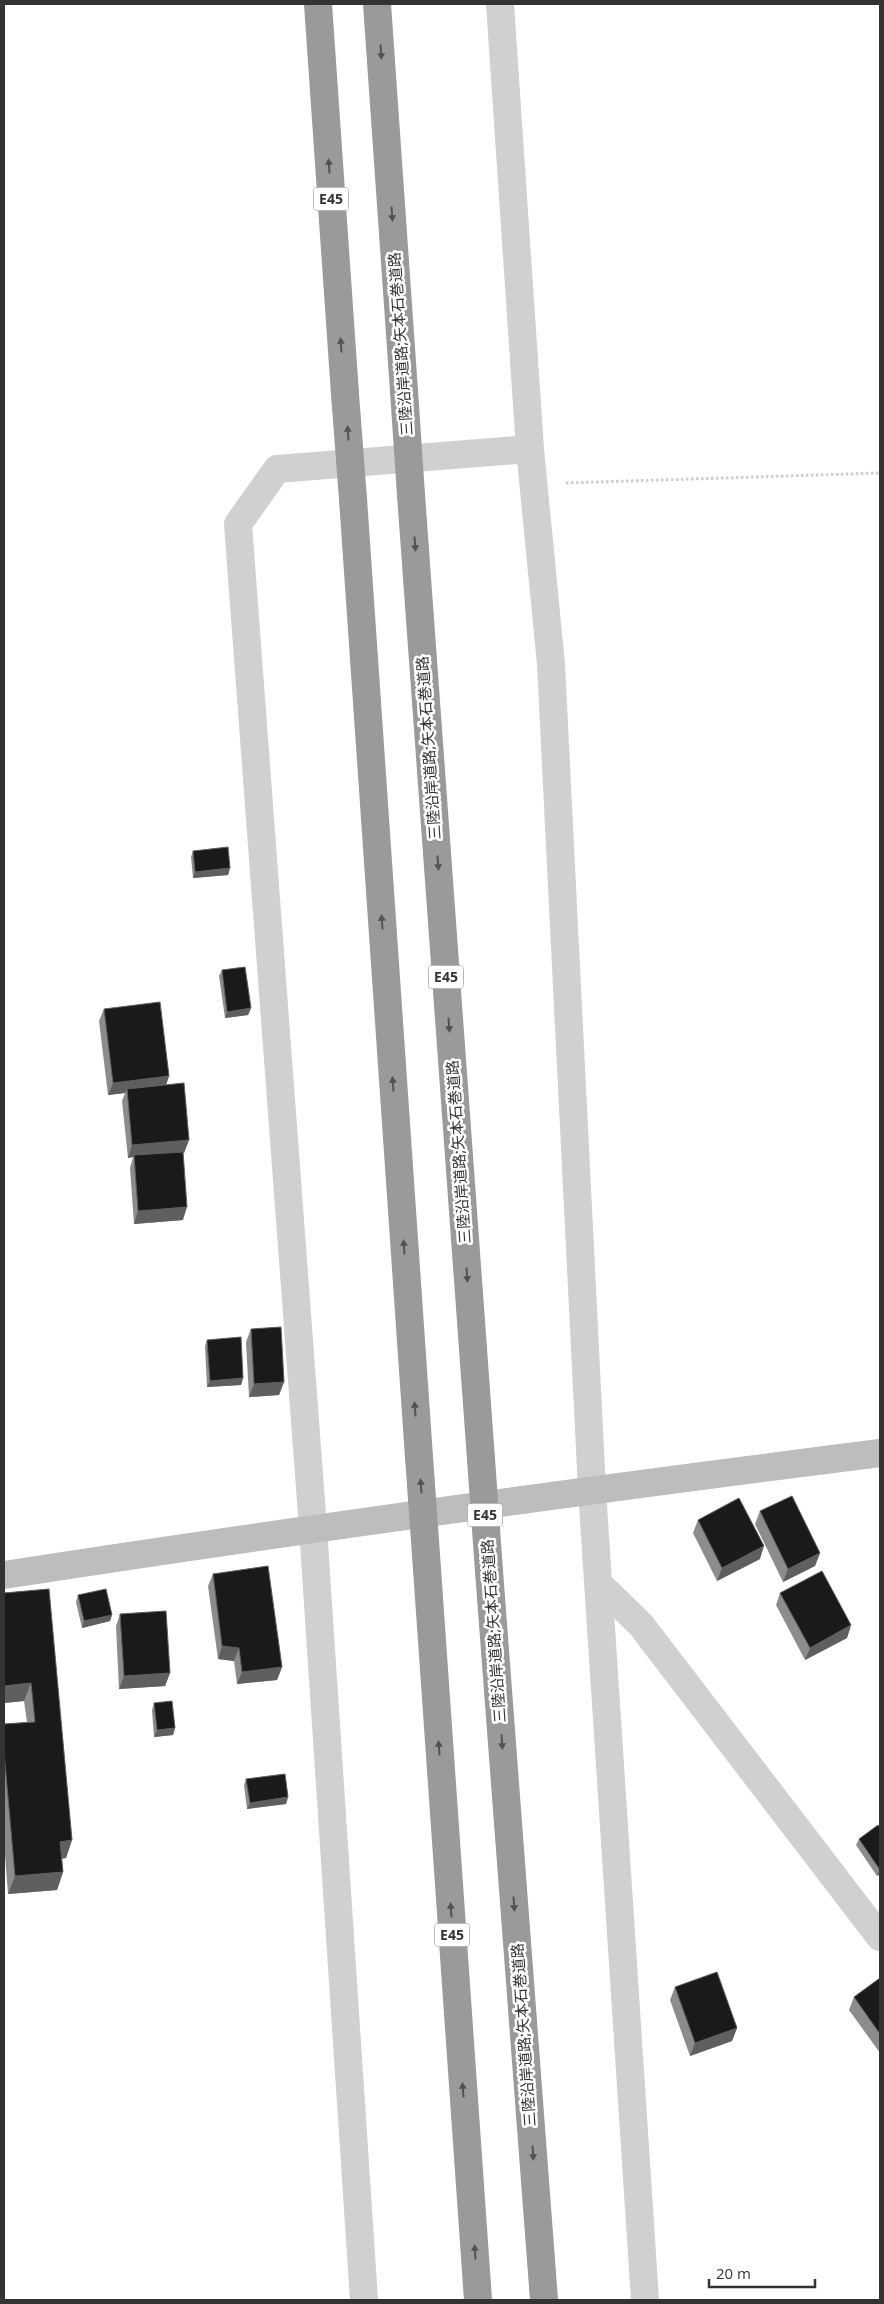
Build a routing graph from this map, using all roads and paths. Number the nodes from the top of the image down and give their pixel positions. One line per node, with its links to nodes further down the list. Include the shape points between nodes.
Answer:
1 (318, 4): 14 (highway, E45, one-way to 1, bridge)
2 (377, 4): 15 (highway, 三陸沿岸道路;矢本石巻道路 / E45, one-way to 15, bridge)
3 (500, 4): 4 (street)
4 (530, 449): 6 (street); 9 (street, via 277,469 238,524)
5 (880, 473): 6 (path)
6 (533, 484): 8 (street, via 550,664)
7 (880, 1454): 8 (street)
8 (592, 1490): 9 (street); 11 (street)
9 (313, 1528): 10 (street); 13 (street)
10 (4, 1575)
11 (600, 1584): 12 (street, via 641,1625); 16 (street)
12 (880, 1937)
13 (364, 2300)
14 (478, 2300)
15 (544, 2300)
16 (645, 2300)

